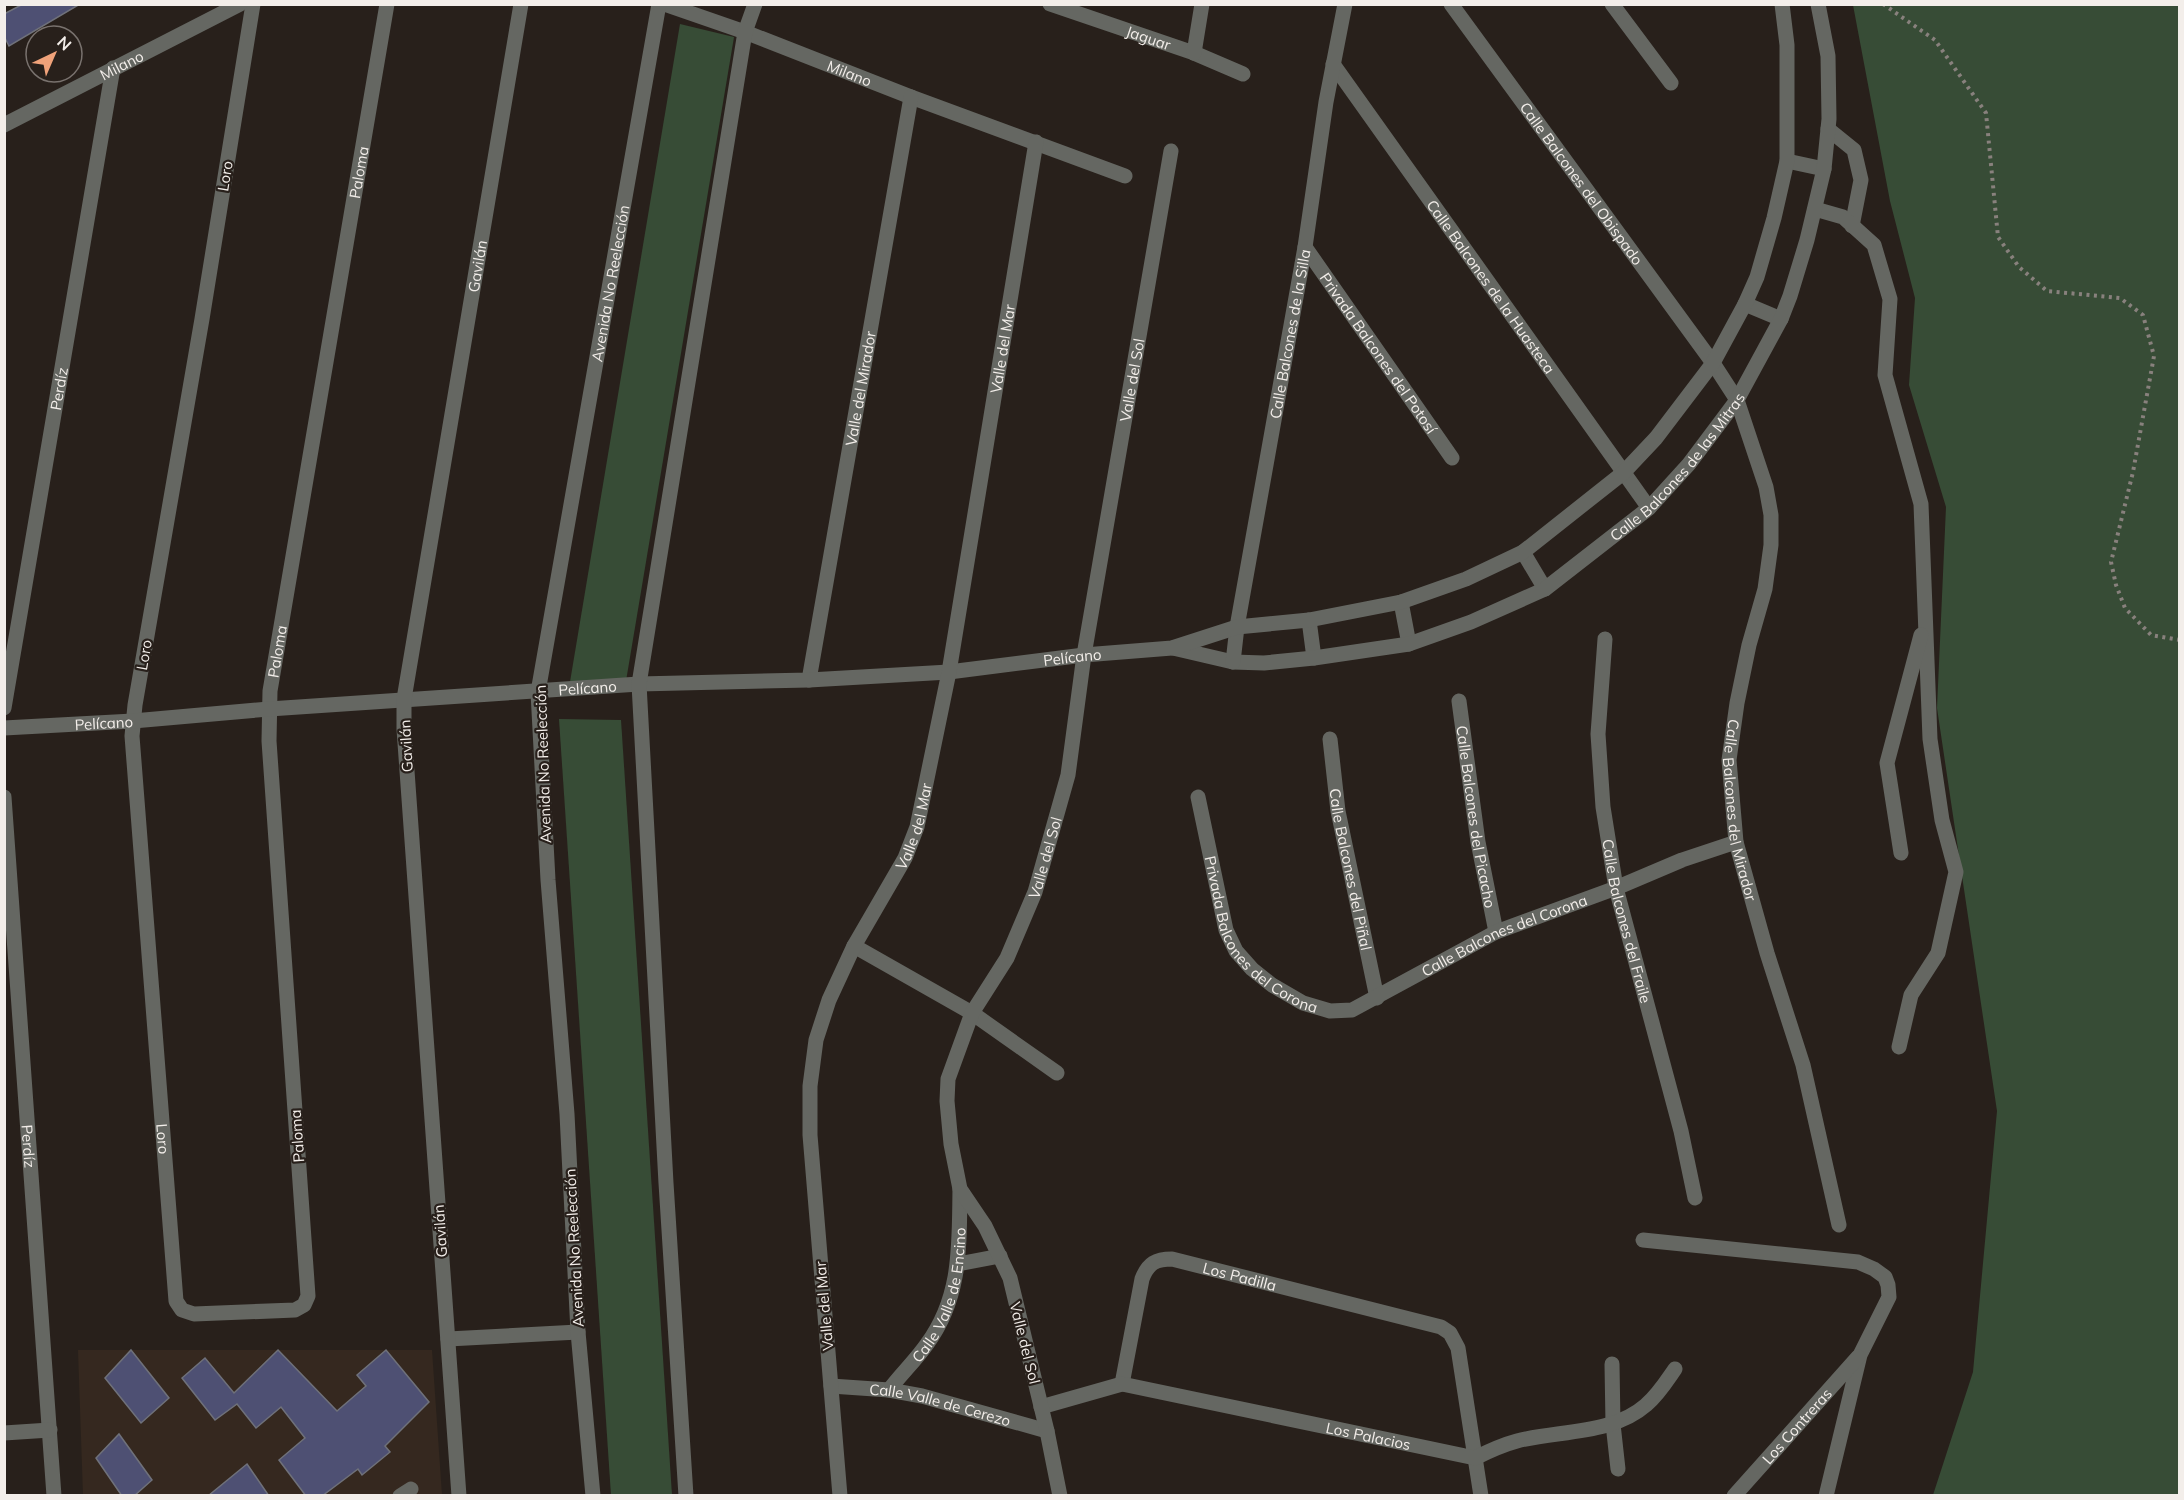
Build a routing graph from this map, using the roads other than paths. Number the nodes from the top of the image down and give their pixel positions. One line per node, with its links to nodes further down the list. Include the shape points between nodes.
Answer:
1 (240, 4): 19 (street, Milano)
2 (253, 4): 60 (street, Loro)
3 (387, 4): 59 (street, Paloma)
4 (521, 4): 56 (street, Gavilán)
5 (659, 4): 55 (street, Avenida No Reelección)
6 (664, 4): 16 (street, Milano)
7 (755, 4): 16 (street)
8 (1050, 4): 15 (street, Jaguar)
9 (1202, 4): 17 (street)
10 (1345, 4): 18 (street, Calle Balcones de la Silla)
11 (1450, 4): 35 (street, Calle Balcones del Obispado)
12 (1612, 4): 21 (street)
13 (1782, 4): 27 (street, Calle Balcones de las Mitras, via 1787,45)
14 (1818, 4): 24 (street, Calle Balcones de las Mitras, via 1828,56)
15 (1076, 9): 17 (street, Jaguar)
16 (745, 32): 22 (street, Milano); 54 (street)
17 (1194, 53): 20 (street, Jaguar)
18 (1333, 64): 32 (street, Calle Balcones de la Silla); 38 (street, Calle Balcones de la Huasteca)
19 (113, 68): 23 (street, Milano); 58 (street, Perdíz)
20 (1244, 74)
21 (1671, 83)
22 (911, 97): 25 (street, Milano); 53 (street, Valle del Mirador)
23 (4, 125)
24 (1828, 129): 28 (street, Calle Balcones de las Mitras); 31 (street, via 1854,150 1861,180)
25 (1036, 142): 29 (street, Milano); 52 (street, Valle del Mar)
26 (1171, 151): 49 (street, Valle del Sol)
27 (1787, 161): 28 (street); 33 (street, Calle Balcones de las Mitras, via 1757,277)
28 (1824, 169): 30 (street, Calle Balcones de las Mitras)
29 (1125, 176)
30 (1815, 209): 31 (street, via 1843,217); 34 (street, Calle Balcones de las Mitras)
31 (1852, 226): 43 (street, via 1874,245 1890,299 1885,375 1921,504)
32 (1305, 247): 37 (street, Privada Balcones del Potosí); 45 (street, Calle Balcones de la Silla)
33 (1745, 304): 34 (street); 35 (street, Calle Balcones de las Mitras)
34 (1781, 319): 36 (street, Calle Balcones de las Mitras)
35 (1713, 363): 36 (street, Calle Balcones del Mirador); 38 (street, Calle Balcones de las Mitras)
36 (1737, 400): 39 (street, Calle Balcones de las Mitras, via 1689,464); 65 (street, Calle Balcones del Mirador, via 1766,487 1771,545 1729,760)
37 (1452, 458)
38 (1623, 474): 39 (street, Calle Balcones de la Huasteca); 40 (street, Calle Balcones de las Mitras)
39 (1649, 508): 41 (street, Calle Balcones de las Mitras)
40 (1523, 552): 41 (street); 42 (street, Calle Balcones de las Mitras, via 1466,579)
41 (1545, 589): 47 (street, Calle Balcones de las Mitras, via 1471,622)
42 (1401, 602): 44 (street, Calle Balcones de las Mitras); 47 (street)
43 (1926, 617): 66 (street, via 1887,763); 72 (street, via 1930,739 1942,820 1956,872 1938,953 1911,995)
44 (1309, 620): 45 (street, Calle Balcones de las Mitras); 50 (street)
45 (1237, 627): 48 (street, Pelícano); 51 (street, Calle Balcones de la Silla)
46 (1605, 639): 67 (street, Calle Balcones del Fraile, via 1598,734)
47 (1408, 644): 50 (street, Calle Balcones de las Mitras)
48 (1172, 648): 49 (street, Pelícano); 51 (street, Pelícano)
49 (1084, 655): 52 (street, Pelícano); 71 (street, Valle del Sol, via 1068,775 1035,892 1007,958)
50 (1314, 658): 51 (street, Calle Balcones de las Mitras)
51 (1233, 662)
52 (949, 672): 53 (street, Pelícano); 69 (street, Valle del Mar, via 916,827 905,858)
53 (809, 680): 54 (street, Pelícano)
54 (639, 684): 55 (street, Pelícano); 99 (street)
55 (538, 692): 56 (street, Pelícano); 81 (street, Avenida No Reelección)
56 (404, 699): 59 (street, Pelícano); 82 (street, Gavilán)
57 (1459, 701): 68 (street, Calle Balcones del Picacho, via 1478,842)
58 (4, 708)
59 (268, 709): 60 (street, Pelícano); 80 (street, Paloma, via 308,1296 304,1305 295,1310 194,1314)
60 (133, 721): 61 (street, Pelícano); 80 (street, Loro, via 176,1301)
61 (4, 728)
62 (1330, 739): 70 (street, Calle Balcones del Piñal, via 1338,811)
63 (4, 797): 91 (street, Perdíz)
64 (1198, 797): 70 (street, Privada Balcones del Corona, via 1226,930 1236,951 1252,969 1303,1003 1330,1011 1352,1011)
65 (1736, 843): 67 (street, Calle Balcones del Corona, via 1682,860); 76 (street, Calle Balcones del Mirador, via 1803,1065)
66 (1901, 853)
67 (1616, 888): 68 (street, Calle Balcones del Corona); 75 (street, Calle Balcones del Fraile, via 1682,1131)
68 (1496, 932): 70 (street, Calle Balcones del Corona)
69 (854, 946): 71 (street); 87 (street, Valle del Mar, via 819,1030 810,1086 810,1135)
70 (1377, 998)
71 (972, 1013): 73 (street); 74 (street, Valle del Sol, via 948,1079 951,1144)
72 (1899, 1047)
73 (1057, 1073)
74 (960, 1189): 78 (street, Valle del Sol); 79 (street, Calle Valle de Encino)
75 (1695, 1198)
76 (1839, 1225)
77 (1643, 1240): 83 (street, via 1858,1262 1874,1269 1885,1277 1889,1297)
78 (1000, 1256): 79 (street); 89 (street, Valle del Sol, via 1010,1278)
79 (958, 1264): 88 (street, Calle Valle de Encino, via 943,1317)
80 (182, 1310)
81 (578, 1332): 82 (street); 98 (street, Avenida No Reelección)
82 (448, 1339): 97 (street, Gavilán)
83 (1860, 1355): 103 (street, Los Contreras); 104 (street)
84 (1612, 1364): 90 (street)
85 (1675, 1369): 90 (street, via 1646,1406)
86 (1122, 1384): 89 (street, Los Palacios); 94 (street, Los Palacios); 94 (street, Los Padilla, via 1142,1279 1152,1263 1172,1259 1432,1324 1450,1333 1458,1348)
87 (831, 1386): 88 (street, Calle Valle de Cerezo); 100 (street, Valle del Mar)
88 (889, 1390): 92 (street, Calle Valle de Cerezo, via 963,1406)
89 (1041, 1407): 92 (street, Valle del Sol)
90 (1613, 1424): 94 (street, via 1518,1440); 95 (street)
91 (50, 1430): 93 (street); 96 (street, Perdíz)
92 (1047, 1431): 101 (street, Valle del Sol)
93 (4, 1433)
94 (1475, 1458): 102 (street)
95 (1618, 1469)
96 (54, 1496)
97 (459, 1496)
98 (593, 1496)
99 (687, 1496)
100 (840, 1496)
101 (1060, 1496)
102 (1482, 1496)
103 (1734, 1496)
104 (1826, 1496)

